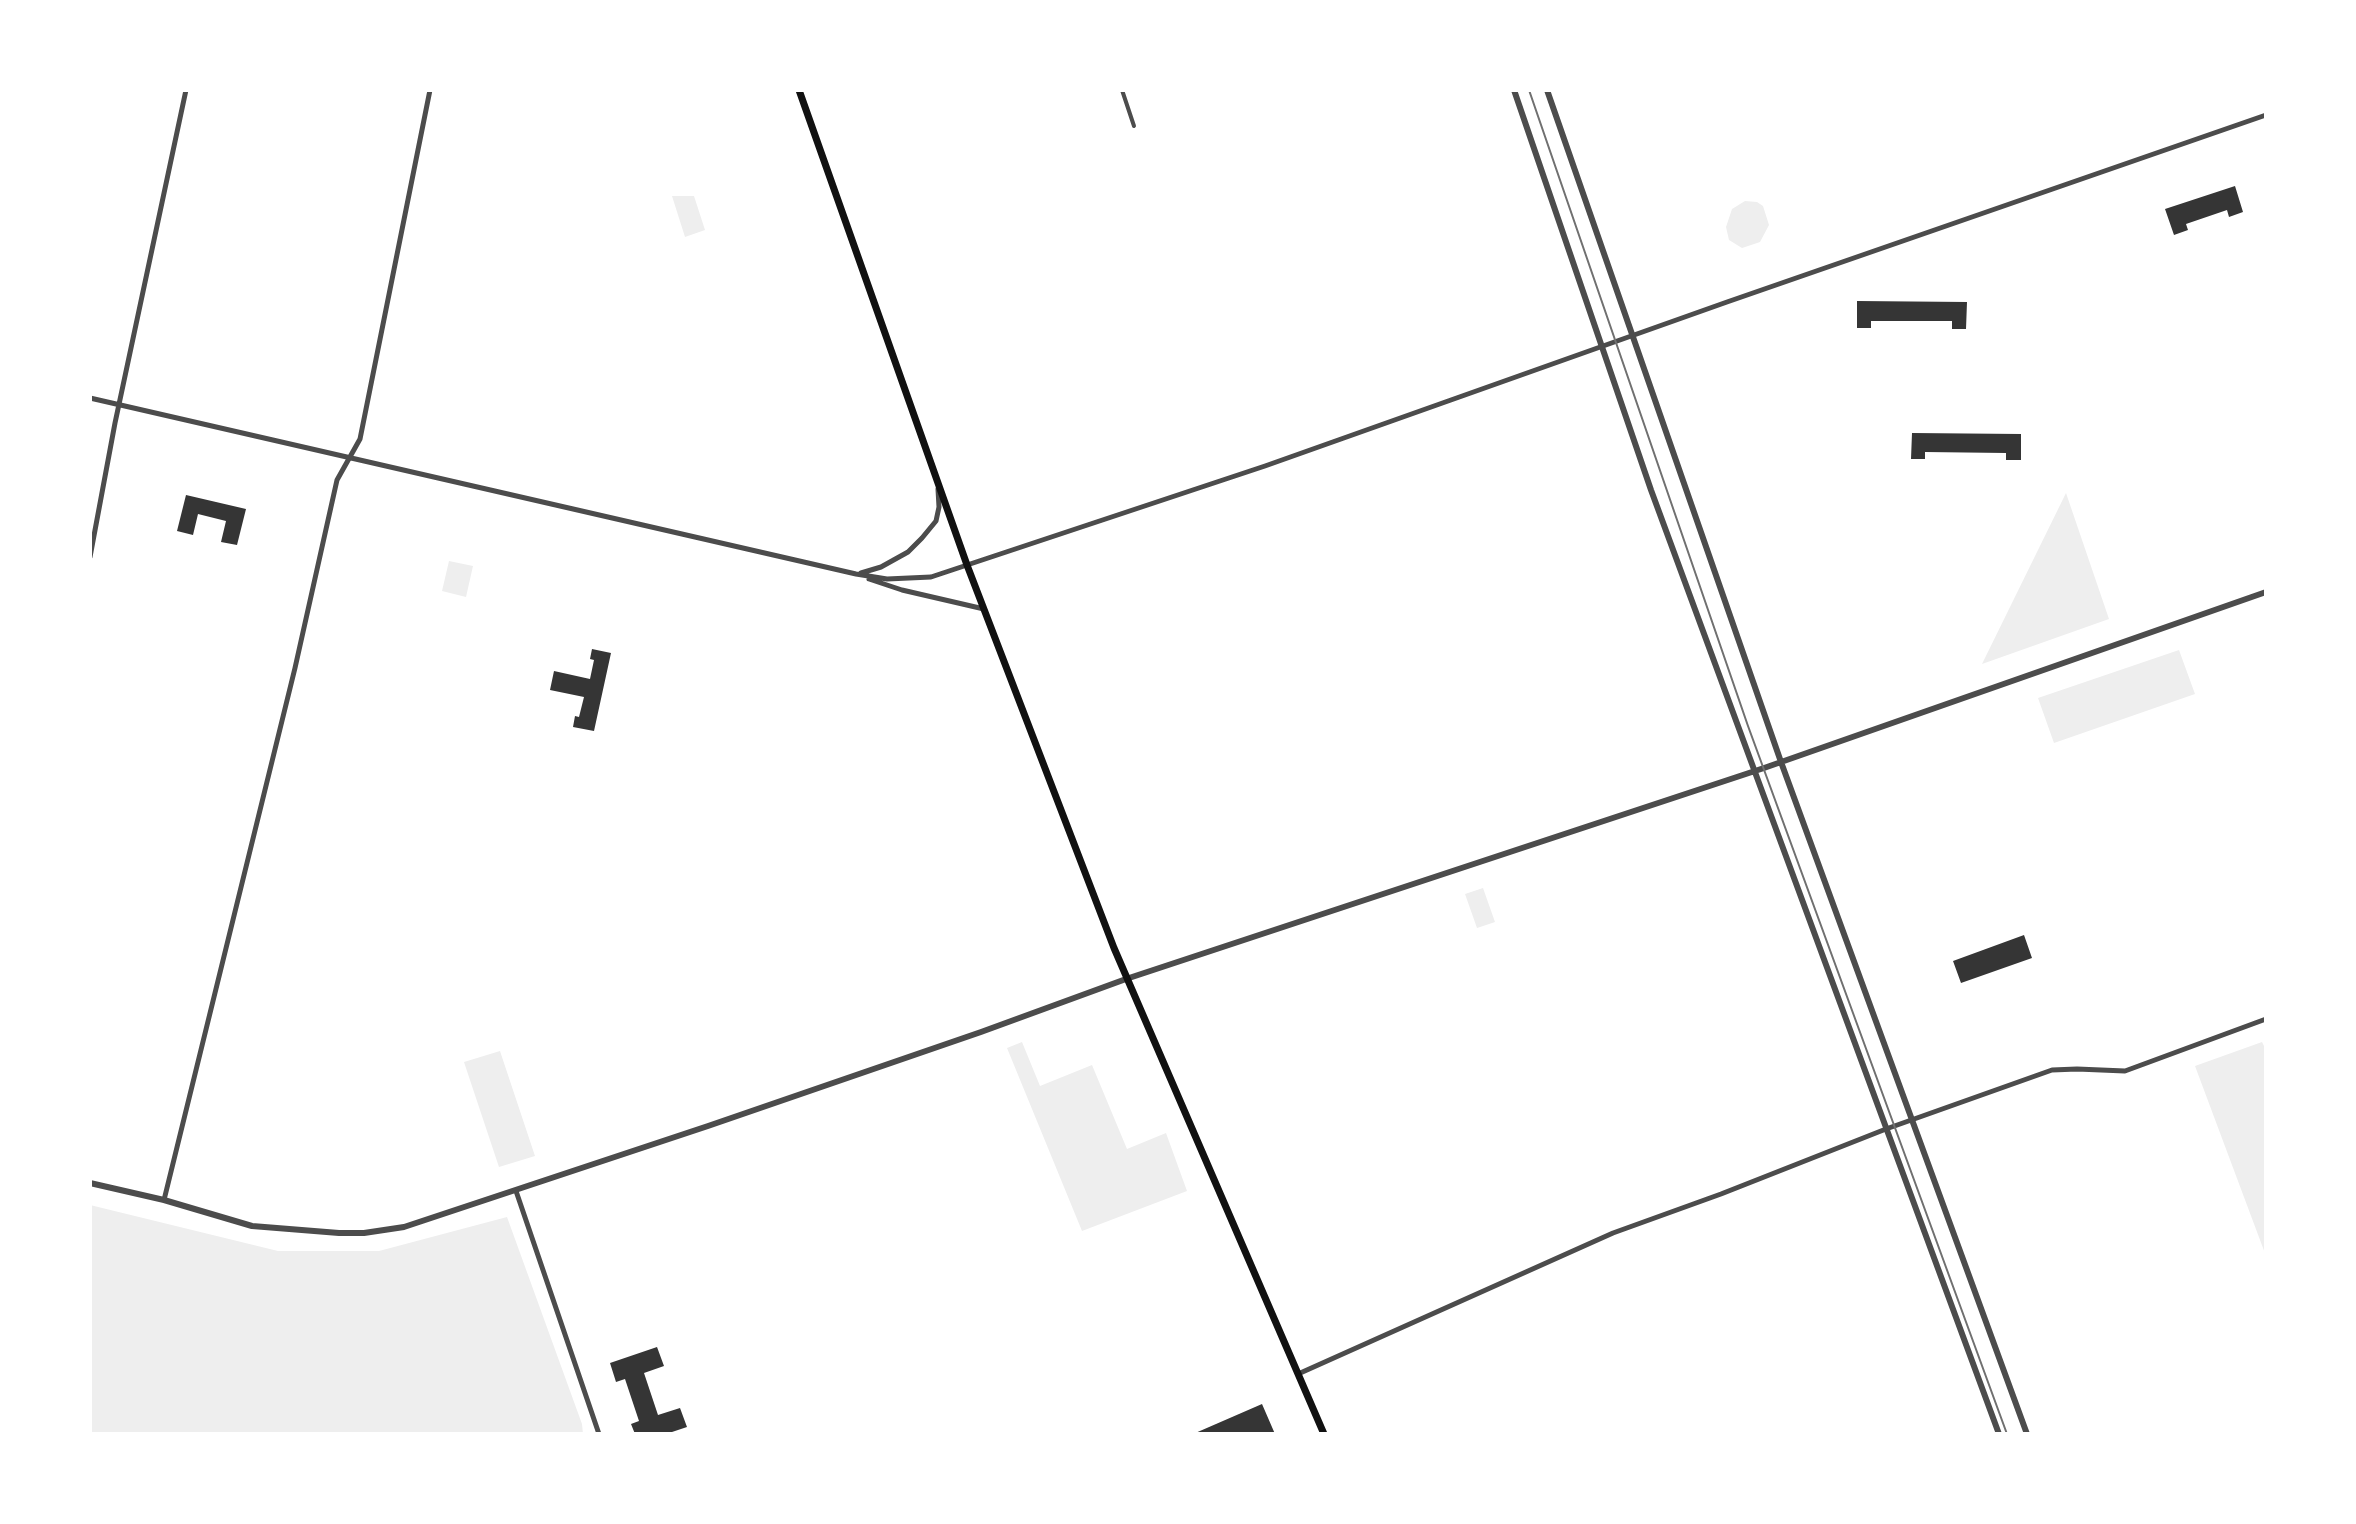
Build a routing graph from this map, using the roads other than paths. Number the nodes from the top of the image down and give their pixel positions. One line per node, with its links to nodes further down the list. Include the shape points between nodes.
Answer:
1 (186, 90): 12 (street)
2 (430, 90): 13 (street, via 360,439)
3 (799, 90): 14 (main road)
4 (1122, 90): 8 (street)
5 (1514, 90): 10 (street)
6 (1547, 90): 9 (street)
7 (2266, 115): 9 (street)
8 (1134, 126)
9 (1633, 335): 10 (street); 20 (street)
10 (1602, 346): 16 (street); 21 (street)
11 (90, 398): 12 (street)
12 (120, 404): 13 (street); 15 (street)
13 (349, 457): 17 (street); 28 (street, via 337,480)
14 (938, 485): 16 (main road); 17 (street, via 936,521 922,538 881,567)
15 (90, 557)
16 (967, 565): 17 (street, via 931,577); 19 (main road)
17 (856, 574): 19 (street)
18 (2266, 592): 20 (street)
19 (984, 609): 22 (main road)
20 (1781, 762): 21 (street); 24 (street)
21 (1755, 770): 22 (street); 25 (street)
22 (1126, 979): 27 (street); 29 (main road)
23 (2266, 1019): 24 (street, via 2125,1071 2052,1070)
24 (1912, 1120): 25 (street); 33 (street)
25 (1886, 1129): 29 (street, via 1613,1233); 32 (street)
26 (90, 1183): 28 (street)
27 (516, 1191): 28 (street, via 404,1227 364,1233 252,1226); 30 (street)
28 (164, 1200)
29 (1298, 1374): 31 (main road)
30 (599, 1434)
31 (1324, 1434)
32 (1999, 1434)
33 (2027, 1434)

